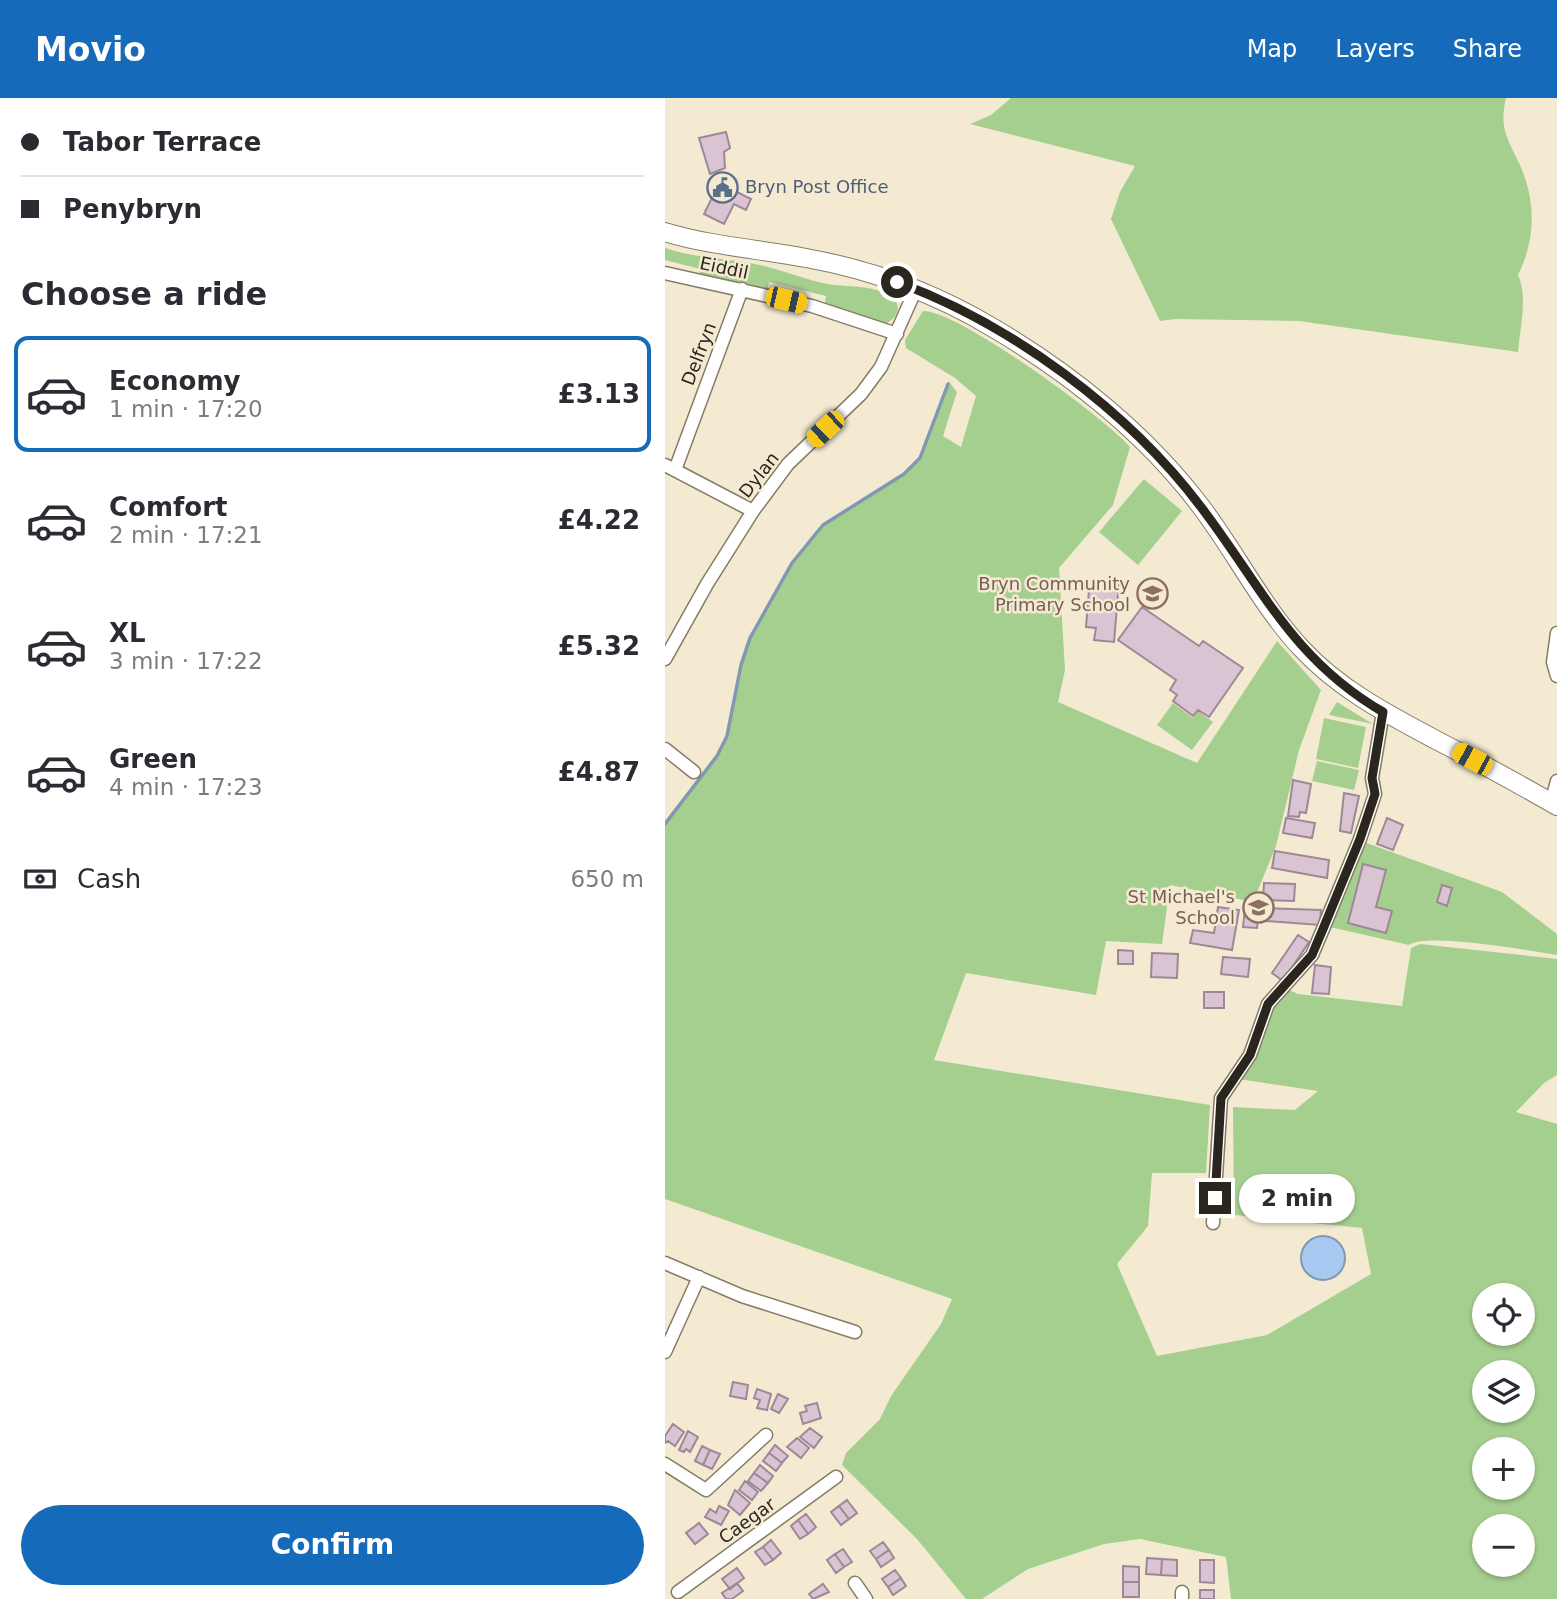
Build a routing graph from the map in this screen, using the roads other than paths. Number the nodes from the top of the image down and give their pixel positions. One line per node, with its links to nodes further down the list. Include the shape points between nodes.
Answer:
1 (665, 232): 4 (main road, via 814,260)
2 (665, 274): 3 (street, Eiddil)
3 (742, 289): 5 (street, Eiddil); 6 (street, Delfryn)
4 (916, 289): 5 (street, Dylan); 11 (main road, via 997,330 1078,386 1140,437 1200,506 1301,648 1351,692)
5 (897, 334): 7 (street, Dylan, via 861,394 788,464)
6 (670, 468): 7 (street)
7 (753, 511): 9 (street, Dylan)
8 (1557, 633): 10 (street, via 1553,662)
9 (665, 659)
10 (1557, 676)
11 (1383, 712): 15 (main road); 16 (street, via 1372,778 1375,794 1323,929 1312,955 1268,1004 1250,1055 1221,1098)
12 (665, 749): 13 (street)
13 (694, 772)
14 (1557, 781): 15 (street)
15 (1554, 805)
16 (1213, 1223)
17 (665, 1263): 18 (street)
18 (699, 1277): 19 (street, via 742,1296); 20 (street)
19 (855, 1332)
20 (665, 1352)
21 (767, 1435): 22 (street, via 706,1490)
22 (665, 1464)
23 (836, 1478): 25 (street, Caegar)
24 (855, 1583): 26 (street)
25 (675, 1595)
26 (866, 1599)

